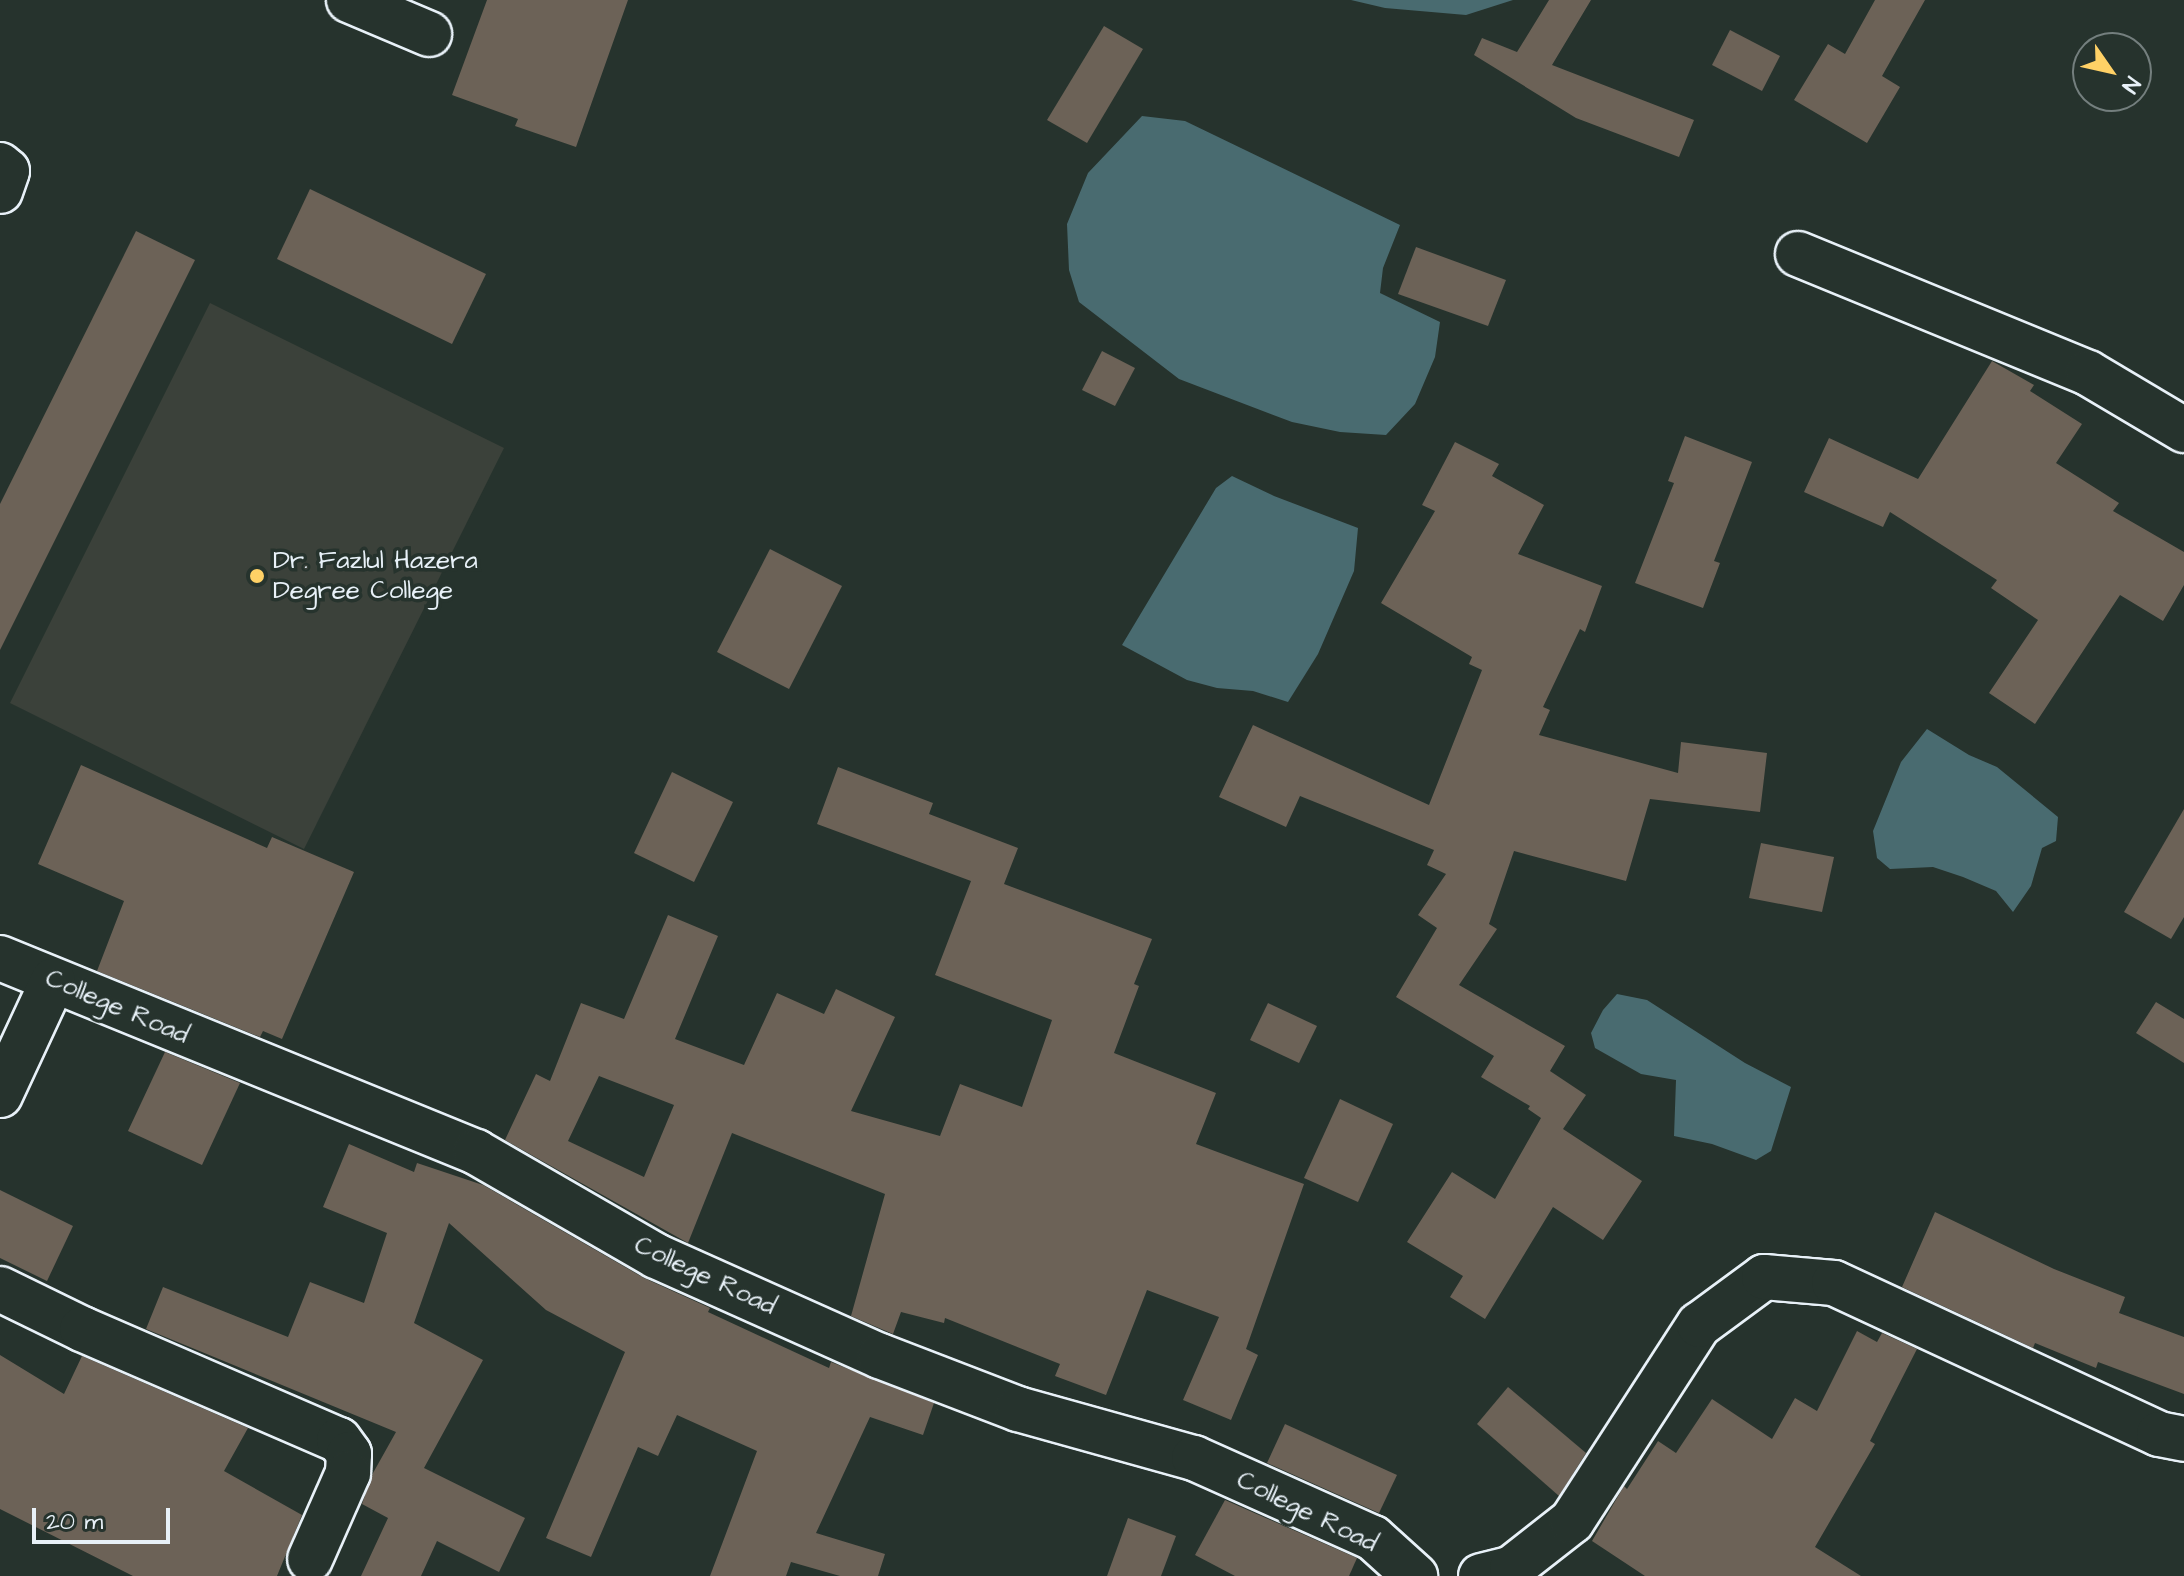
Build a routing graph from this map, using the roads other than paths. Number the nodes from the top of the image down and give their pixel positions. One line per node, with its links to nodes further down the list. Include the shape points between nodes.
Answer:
1 (349, 0): 2 (street)
2 (429, 34)
3 (0, 165): 4 (street, via 7,171)
4 (0, 191)
5 (1798, 254): 8 (street, via 2088,373)
6 (2145, 377): 7 (street)
7 (2184, 401)
8 (2184, 430)
9 (0, 958): 10 (street, College Road)
10 (53, 981): 11 (street); 15 (street, College Road, via 476,1152 656,1256 880,1356 1018,1409 1194,1458 1373,1538)
11 (0, 1095)
12 (0, 1289): 14 (street, via 339,1440 349,1454 348,1473)
13 (2184, 1439): 16 (street, via 2159,1434 1834,1283 1764,1277 1699,1325 1572,1521 1512,1568)
14 (310, 1559)
15 (1415, 1576)
16 (1481, 1576)

